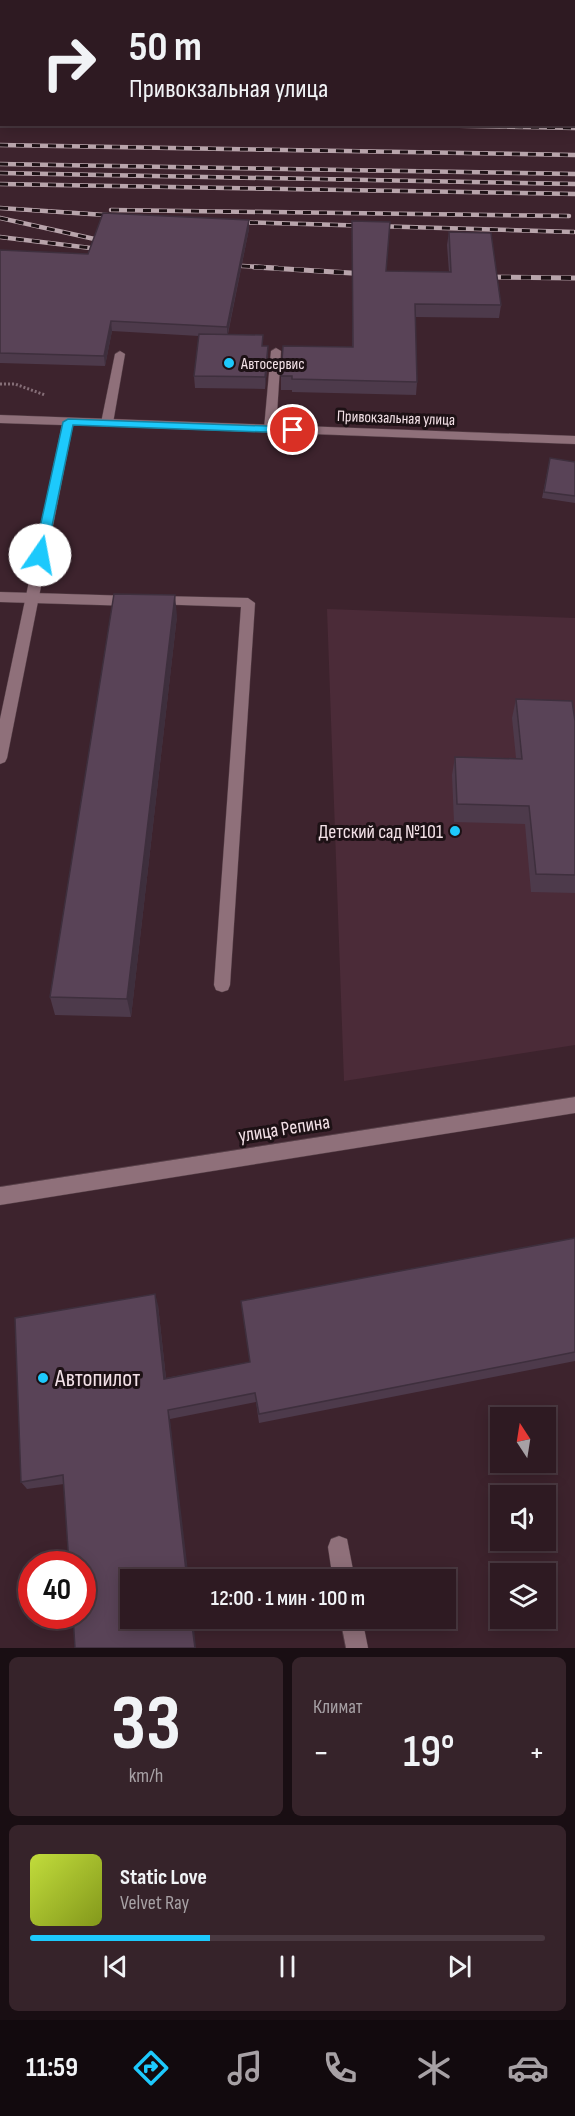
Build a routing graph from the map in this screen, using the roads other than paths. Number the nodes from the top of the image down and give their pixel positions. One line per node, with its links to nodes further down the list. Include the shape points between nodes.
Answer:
1 (276, 351): 6 (street)
2 (120, 354): 5 (street)
3 (0, 419): 4 (street, Привокзальная улица)
4 (68, 422): 5 (street, Привокзальная улица); 9 (street)
5 (107, 423): 6 (street, Привокзальная улица)
6 (270, 429): 7 (street, Привокзальная улица)
7 (575, 440)
8 (0, 597): 9 (street)
9 (31, 599): 10 (street); 11 (street, via 248,603)
10 (0, 758)
11 (222, 985)
12 (575, 1105): 13 (street, улица Репина)
13 (0, 1196)
14 (339, 1547): 15 (street)
15 (343, 1569)
16 (353, 1629): 17 (street)
17 (357, 1648)

